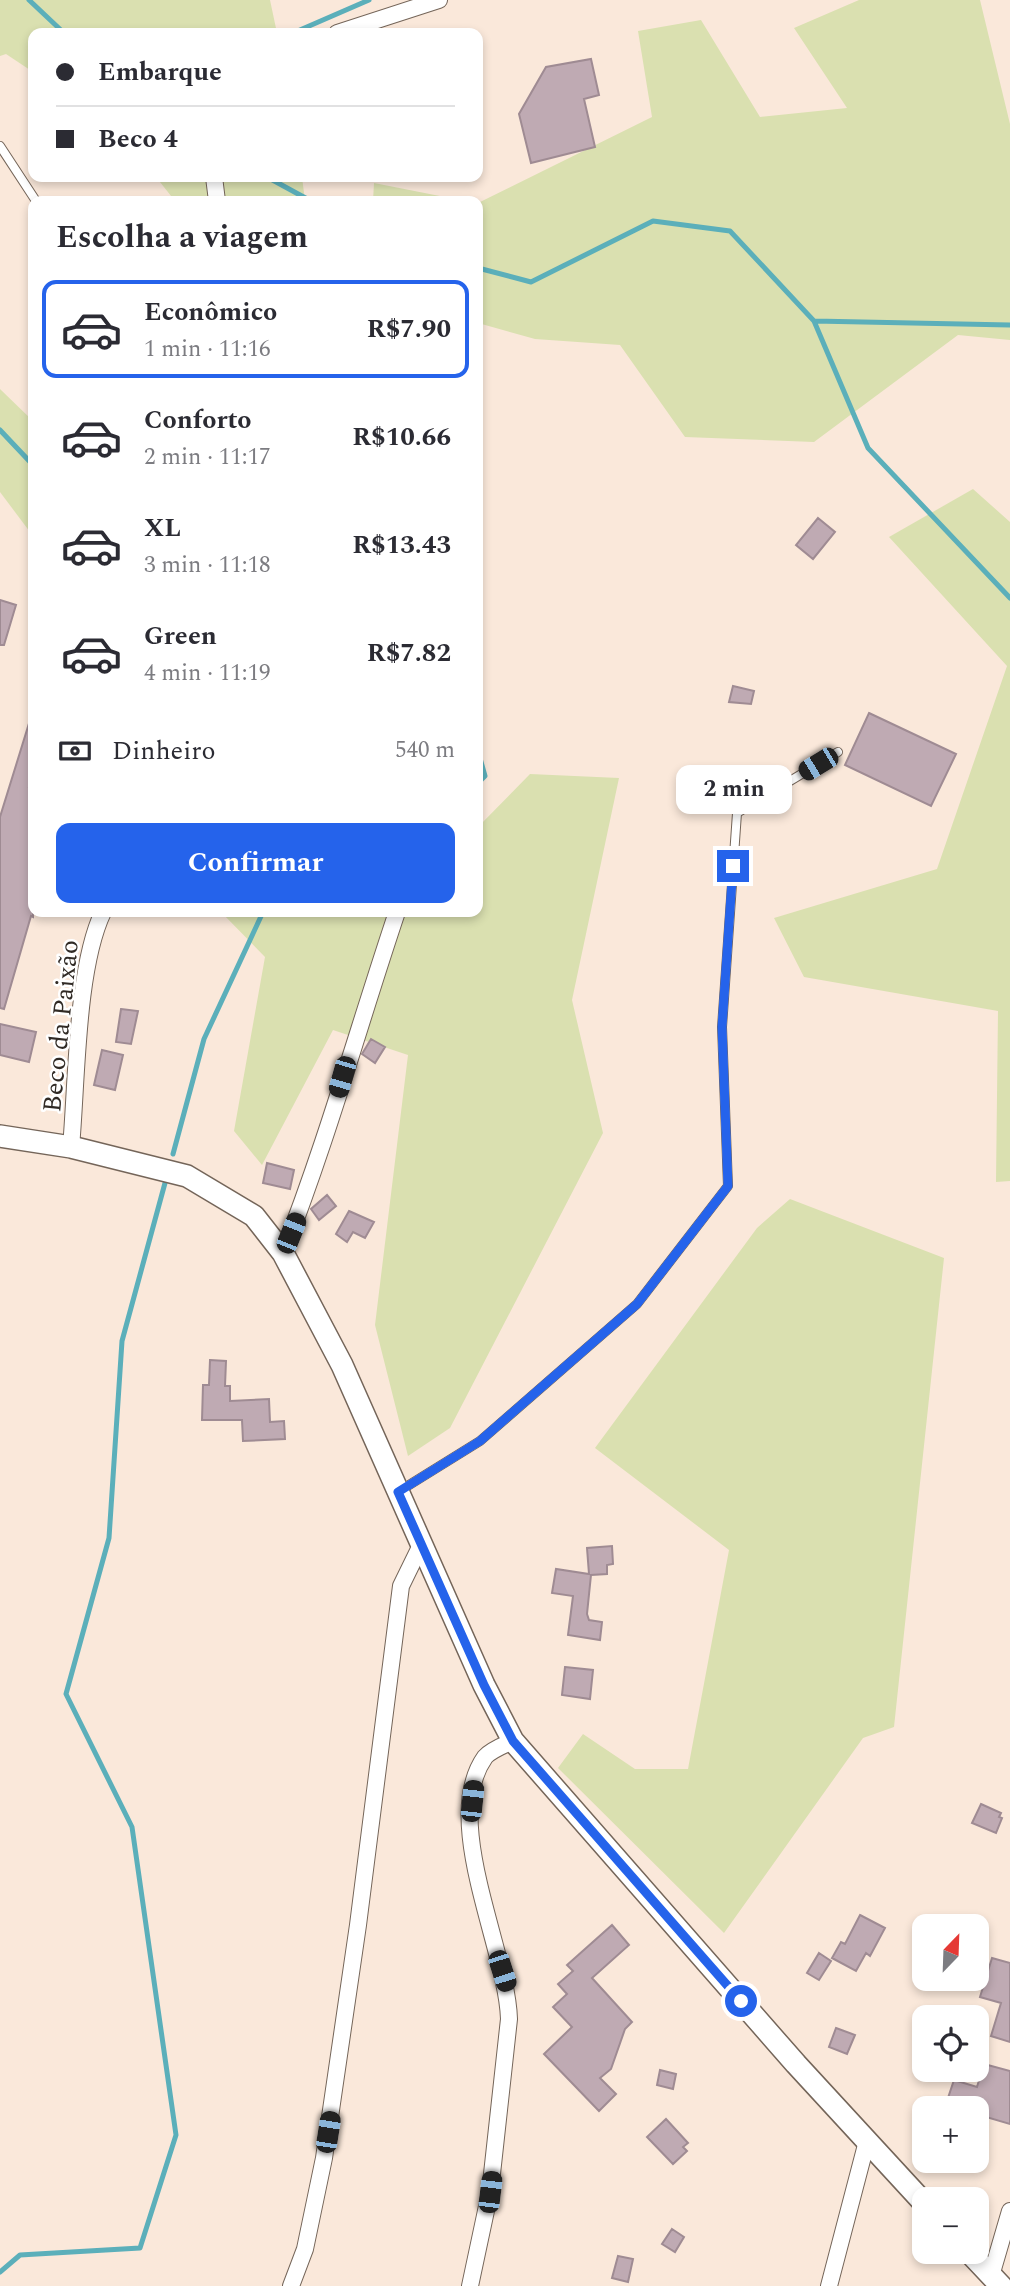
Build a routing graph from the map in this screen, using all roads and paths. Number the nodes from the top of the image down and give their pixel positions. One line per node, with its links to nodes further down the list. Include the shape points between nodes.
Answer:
1 (439, 0): 2 (street)
2 (352, 28)
3 (0, 146): 4 (lane)
4 (33, 196)
5 (838, 752): 11 (lane, via 737,813 722,1027 728,1186 637,1304 480,1441)
6 (101, 917): 9 (street, Beco da Paixão, via 93,933)
7 (395, 917): 10 (street, via 314,1174)
8 (0, 1136): 9 (main road)
9 (71, 1147): 10 (main road, via 187,1176 254,1216)
10 (283, 1253): 11 (main road, via 342,1365)
11 (398, 1492): 12 (main road)
12 (421, 1545): 13 (main road); 19 (street, via 401,1586 324,2158 306,2249)
13 (513, 1741): 14 (main road); 20 (street, via 487,1755 475,1778 470,1824 488,1929 508,1992 509,2019 490,2192)
14 (867, 2141): 15 (main road); 21 (street)
15 (912, 2190)
16 (1010, 2211): 18 (street)
17 (980, 2264): 18 (main road)
18 (996, 2281)
19 (291, 2286)
20 (470, 2286)
21 (829, 2286)

